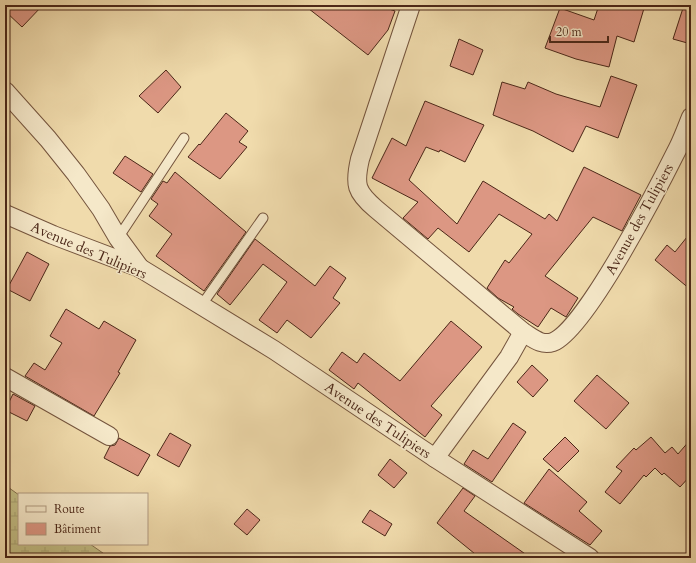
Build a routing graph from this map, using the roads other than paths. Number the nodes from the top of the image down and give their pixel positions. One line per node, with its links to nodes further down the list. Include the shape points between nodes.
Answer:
1 (411, 5): 10 (street, via 360,159 357,172 359,191 364,199)
2 (5, 91): 7 (street, via 76,174)
3 (691, 117): 10 (street, Avenue des Tulipiers, via 679,146 630,237 576,322 559,339 547,343 540,343)
4 (184, 138): 7 (lane)
5 (5, 214): 8 (street, Avenue des Tulipiers, via 82,247)
6 (263, 218): 9 (lane)
7 (118, 238): 8 (street)
8 (140, 268): 9 (street, Avenue des Tulipiers)
9 (202, 306): 13 (street, Avenue des Tulipiers, via 274,350)
10 (523, 332): 13 (street, Avenue des Tulipiers, via 509,357)
11 (5, 377): 12 (street)
12 (109, 436)
13 (435, 458): 14 (street)
14 (590, 558)

